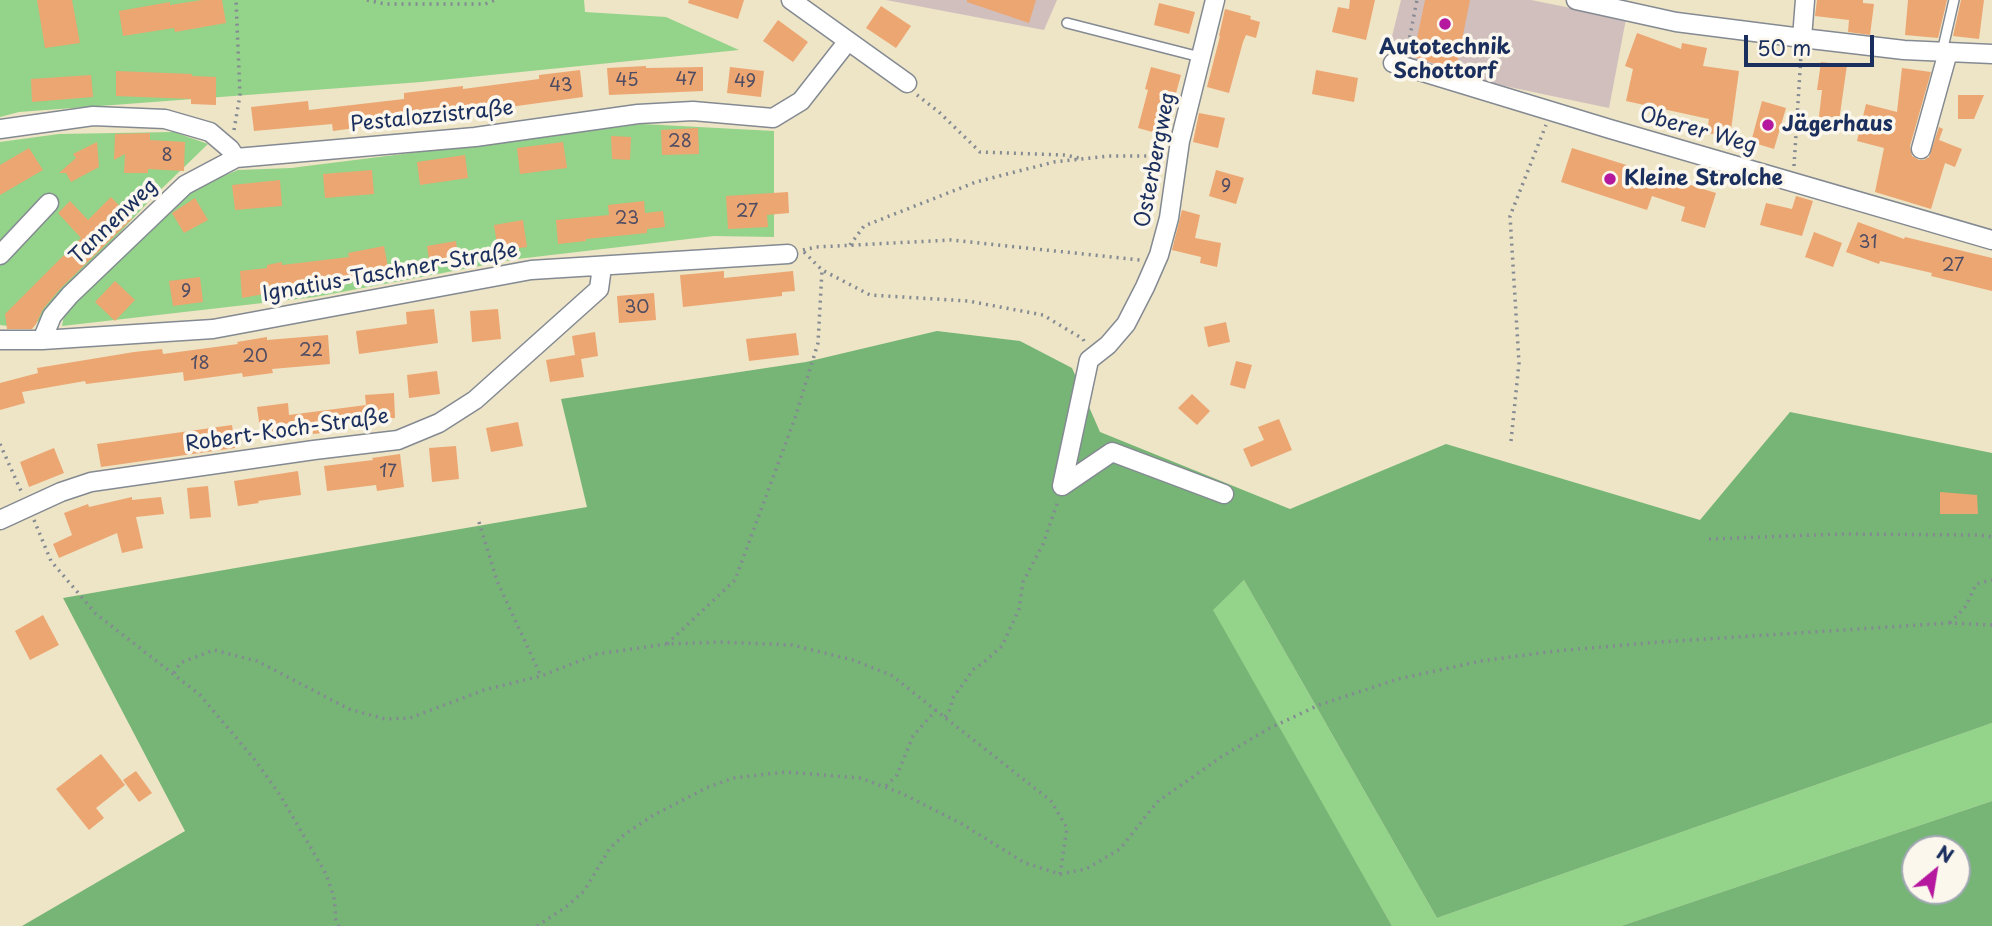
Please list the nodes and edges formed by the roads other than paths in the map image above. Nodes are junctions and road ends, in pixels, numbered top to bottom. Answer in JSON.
{"nodes":[{"id":1,"x":791,"y":0,"type":"edge"},
{"id":2,"x":1215,"y":0,"type":"edge"},
{"id":3,"x":1576,"y":0,"type":"edge"},
{"id":4,"x":1805,"y":0,"type":"edge"},
{"id":5,"x":1954,"y":0,"type":"edge"},
{"id":6,"x":1067,"y":23,"type":"dead end"},
{"id":7,"x":1802,"y":38,"type":"junction"},
{"id":8,"x":848,"y":41,"type":"junction"},
{"id":9,"x":1945,"y":52,"type":"junction"},
{"id":10,"x":1992,"y":54,"type":"edge"},
{"id":11,"x":1200,"y":57,"type":"junction"},
{"id":12,"x":1398,"y":65,"type":"road end"},
{"id":13,"x":910,"y":87,"type":"road end"},
{"id":14,"x":0,"y":129,"type":"edge"},
{"id":15,"x":1921,"y":149,"type":"dead end"},
{"id":16,"x":233,"y":153,"type":"junction"},
{"id":17,"x":49,"y":203,"type":"dead end"},
{"id":18,"x":1992,"y":240,"type":"edge"},
{"id":19,"x":796,"y":252,"type":"road end"},
{"id":20,"x":0,"y":255,"type":"edge"},
{"id":21,"x":602,"y":267,"type":"junction"},
{"id":22,"x":0,"y":340,"type":"edge"},
{"id":23,"x":42,"y":340,"type":"junction"},
{"id":24,"x":1224,"y":494,"type":"dead end"},
{"id":25,"x":0,"y":520,"type":"edge"}],
"edges":[{"from":1,"to":8,"type":"street"},
{"from":2,"to":11,"type":"street","name":"Osterbergweg"},
{"from":3,"to":7,"type":"street"},
{"from":4,"to":7,"type":"street"},
{"from":5,"to":9,"type":"lane"},
{"from":6,"to":11,"type":"lane"},
{"from":7,"to":9,"type":"street"},
{"from":8,"to":13,"type":"street"},
{"from":8,"to":16,"type":"street","name":"Pestalozzistraße"},
{"from":9,"to":10,"type":"street"},
{"from":9,"to":15,"type":"street"},
{"from":11,"to":24,"type":"street","name":"Osterbergweg"},
{"from":12,"to":18,"type":"street","name":"Oberer Weg"},
{"from":14,"to":16,"type":"street"},
{"from":16,"to":23,"type":"street","name":"Tannenweg"},
{"from":17,"to":20,"type":"street"},
{"from":19,"to":21,"type":"street","name":"Ignatius-Taschner-Straße"},
{"from":21,"to":23,"type":"street","name":"Ignatius-Taschner-Straße"},
{"from":21,"to":25,"type":"street","name":"Robert-Koch-Straße"},
{"from":22,"to":23,"type":"street","name":"Ignatius-Taschner-Straße"}]}
